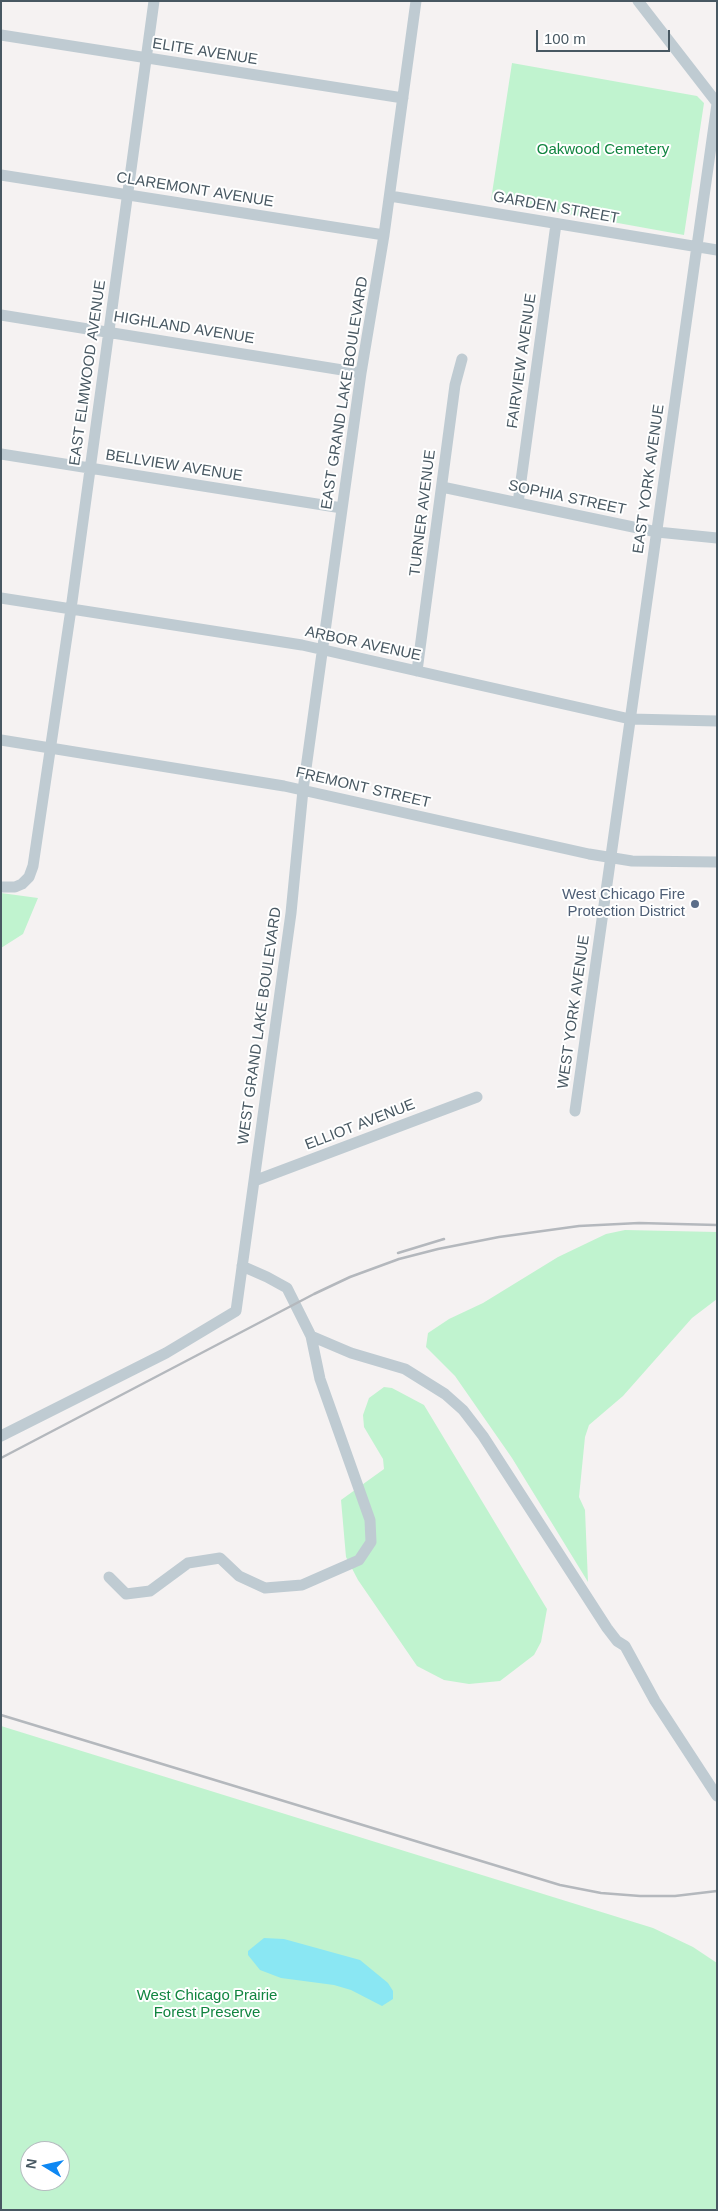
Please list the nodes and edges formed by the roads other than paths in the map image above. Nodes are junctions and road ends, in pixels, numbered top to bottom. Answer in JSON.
{"nodes":[{"id":1,"x":154,"y":1,"type":"edge"},
{"id":2,"x":416,"y":1,"type":"edge"},
{"id":3,"x":638,"y":1,"type":"edge"},
{"id":4,"x":1,"y":35,"type":"edge"},
{"id":5,"x":147,"y":58,"type":"junction"},
{"id":6,"x":403,"y":98,"type":"junction"},
{"id":7,"x":717,"y":103,"type":"edge"},
{"id":8,"x":1,"y":175,"type":"edge"},
{"id":9,"x":128,"y":194,"type":"junction"},
{"id":10,"x":390,"y":196,"type":"junction"},
{"id":11,"x":556,"y":224,"type":"junction"},
{"id":12,"x":384,"y":235,"type":"junction"},
{"id":13,"x":696,"y":246,"type":"junction"},
{"id":14,"x":717,"y":250,"type":"edge"},
{"id":15,"x":1,"y":314,"type":"edge"},
{"id":16,"x":109,"y":332,"type":"junction"},
{"id":17,"x":462,"y":359,"type":"dead end"},
{"id":18,"x":361,"y":373,"type":"junction"},
{"id":19,"x":1,"y":454,"type":"edge"},
{"id":20,"x":90,"y":468,"type":"junction"},
{"id":21,"x":442,"y":487,"type":"junction"},
{"id":22,"x":518,"y":503,"type":"junction"},
{"id":23,"x":342,"y":508,"type":"junction"},
{"id":24,"x":657,"y":532,"type":"junction"},
{"id":25,"x":717,"y":538,"type":"edge"},
{"id":26,"x":1,"y":598,"type":"edge"},
{"id":27,"x":71,"y":609,"type":"junction"},
{"id":28,"x":323,"y":650,"type":"junction"},
{"id":29,"x":418,"y":671,"type":"junction"},
{"id":30,"x":630,"y":719,"type":"junction"},
{"id":31,"x":717,"y":721,"type":"edge"},
{"id":32,"x":1,"y":740,"type":"edge"},
{"id":33,"x":50,"y":748,"type":"junction"},
{"id":34,"x":304,"y":790,"type":"junction"},
{"id":35,"x":611,"y":858,"type":"junction"},
{"id":36,"x":717,"y":862,"type":"edge"},
{"id":37,"x":1,"y":887,"type":"edge"},
{"id":38,"x":477,"y":1097,"type":"dead end"},
{"id":39,"x":575,"y":1111,"type":"dead end"},
{"id":40,"x":254,"y":1181,"type":"junction"},
{"id":41,"x":242,"y":1266,"type":"junction"},
{"id":42,"x":311,"y":1336,"type":"junction"},
{"id":43,"x":1,"y":1436,"type":"edge"},
{"id":44,"x":109,"y":1577,"type":"dead end"},
{"id":45,"x":717,"y":1796,"type":"edge"}],
"edges":[{"from":1,"to":5,"type":"street","name":"EAST ELMWOOD AVENUE"},
{"from":2,"to":6,"type":"street","name":"EAST GRAND LAKE BOULEVARD"},
{"from":3,"to":7,"type":"street"},
{"from":4,"to":5,"type":"street","name":"ELITE AVENUE"},
{"from":5,"to":6,"type":"street","name":"ELITE AVENUE"},
{"from":5,"to":9,"type":"street","name":"EAST ELMWOOD AVENUE"},
{"from":6,"to":10,"type":"street","name":"EAST GRAND LAKE BOULEVARD"},
{"from":7,"to":13,"type":"street","name":"EAST YORK AVENUE"},
{"from":8,"to":9,"type":"street","name":"CLAREMONT AVENUE"},
{"from":9,"to":12,"type":"street","name":"CLAREMONT AVENUE"},
{"from":9,"to":16,"type":"street","name":"EAST ELMWOOD AVENUE"},
{"from":10,"to":11,"type":"street","name":"GARDEN STREET"},
{"from":10,"to":12,"type":"street","name":"EAST GRAND LAKE BOULEVARD"},
{"from":11,"to":13,"type":"street","name":"GARDEN STREET"},
{"from":11,"to":22,"type":"street","name":"FAIRVIEW AVENUE"},
{"from":12,"to":18,"type":"street","name":"EAST GRAND LAKE BOULEVARD"},
{"from":13,"to":14,"type":"street","name":"GARDEN STREET"},
{"from":13,"to":24,"type":"street","name":"EAST YORK AVENUE"},
{"from":15,"to":16,"type":"street","name":"HIGHLAND AVENUE"},
{"from":16,"to":18,"type":"street","name":"HIGHLAND AVENUE"},
{"from":16,"to":20,"type":"street","name":"EAST ELMWOOD AVENUE"},
{"from":17,"to":21,"type":"street","name":"TURNER AVENUE"},
{"from":18,"to":23,"type":"street","name":"EAST GRAND LAKE BOULEVARD"},
{"from":19,"to":20,"type":"street","name":"BELLVIEW AVENUE"},
{"from":20,"to":23,"type":"street","name":"BELLVIEW AVENUE"},
{"from":20,"to":27,"type":"street","name":"EAST ELMWOOD AVENUE"},
{"from":21,"to":22,"type":"street","name":"SOPHIA STREET"},
{"from":21,"to":29,"type":"street","name":"TURNER AVENUE"},
{"from":22,"to":24,"type":"street","name":"SOPHIA STREET"},
{"from":23,"to":28,"type":"street","name":"EAST GRAND LAKE BOULEVARD"},
{"from":24,"to":25,"type":"street","name":"SOPHIA STREET"},
{"from":24,"to":30,"type":"street","name":"EAST YORK AVENUE"},
{"from":26,"to":27,"type":"street","name":"ARBOR AVENUE"},
{"from":27,"to":28,"type":"street","name":"ARBOR AVENUE"},
{"from":27,"to":33,"type":"street","name":"EAST ELMWOOD AVENUE"},
{"from":28,"to":29,"type":"street","name":"ARBOR AVENUE"},
{"from":28,"to":34,"type":"street","name":"EAST GRAND LAKE BOULEVARD"},
{"from":29,"to":30,"type":"street","name":"ARBOR AVENUE"},
{"from":30,"to":31,"type":"street","name":"ARBOR AVENUE"},
{"from":30,"to":35,"type":"street","name":"EAST YORK AVENUE"},
{"from":32,"to":33,"type":"street","name":"FREMONT STREET"},
{"from":33,"to":34,"type":"street","name":"FREMONT STREET"},
{"from":33,"to":37,"type":"street","name":"EAST ELMWOOD AVENUE"},
{"from":34,"to":35,"type":"street","name":"FREMONT STREET"},
{"from":34,"to":40,"type":"street","name":"WEST GRAND LAKE BOULEVARD"},
{"from":35,"to":36,"type":"street","name":"FREMONT STREET"},
{"from":35,"to":39,"type":"street","name":"WEST YORK AVENUE"},
{"from":38,"to":40,"type":"street","name":"ELLIOT AVENUE"},
{"from":40,"to":41,"type":"street","name":"WEST GRAND LAKE BOULEVARD"},
{"from":41,"to":42,"type":"street"},
{"from":41,"to":43,"type":"street","name":"WEST GRAND LAKE BOULEVARD"},
{"from":42,"to":44,"type":"street"},
{"from":42,"to":45,"type":"street"}]}
